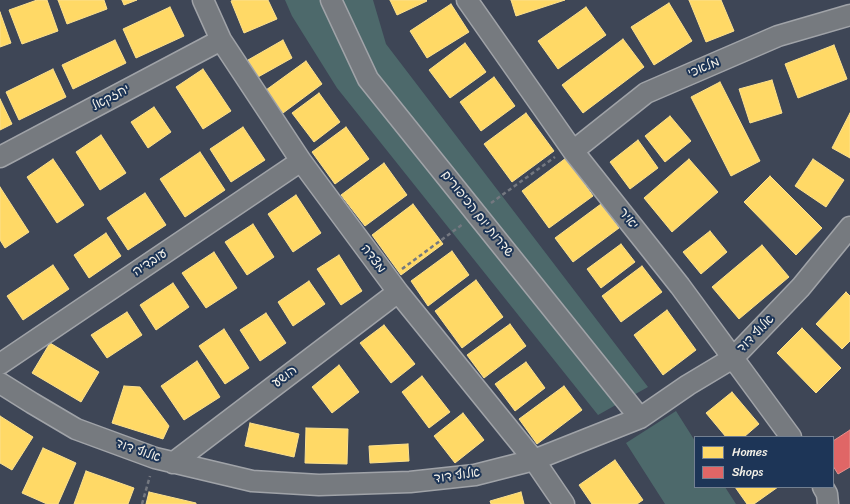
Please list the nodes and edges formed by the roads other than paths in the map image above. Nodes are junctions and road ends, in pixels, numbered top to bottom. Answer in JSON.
{"nodes":[{"id":1,"x":203,"y":0,"type":"edge"},
{"id":2,"x":331,"y":0,"type":"edge"},
{"id":3,"x":467,"y":0,"type":"edge"},
{"id":4,"x":850,"y":15,"type":"edge"},
{"id":5,"x":221,"y":40,"type":"junction"},
{"id":6,"x":573,"y":151,"type":"junction"},
{"id":7,"x":0,"y":156,"type":"edge"},
{"id":8,"x":300,"y":161,"type":"junction"},
{"id":9,"x":850,"y":227,"type":"edge"},
{"id":10,"x":398,"y":292,"type":"junction"},
{"id":11,"x":733,"y":358,"type":"junction"},
{"id":12,"x":0,"y":364,"type":"edge"},
{"id":13,"x":0,"y":383,"type":"edge"},
{"id":14,"x":640,"y":418,"type":"junction"},
{"id":15,"x":789,"y":436,"type":"edge"},
{"id":16,"x":164,"y":460,"type":"junction"},
{"id":17,"x":534,"y":460,"type":"junction"},
{"id":18,"x":824,"y":488,"type":"edge"},
{"id":19,"x":564,"y":504,"type":"edge"},
{"id":20,"x":828,"y":504,"type":"edge"}],
"edges":[{"from":1,"to":5,"type":"street","name":"מצדה"},
{"from":2,"to":14,"type":"street","name":"שדרות יום הכיפורים"},
{"from":3,"to":6,"type":"street","name":"יאיר"},
{"from":4,"to":6,"type":"street","name":"מלאכי"},
{"from":5,"to":7,"type":"street","name":"יחזקאל"},
{"from":5,"to":8,"type":"street","name":"מצדה"},
{"from":6,"to":11,"type":"street","name":"יאיר"},
{"from":8,"to":10,"type":"street","name":"מצדה"},
{"from":8,"to":12,"type":"street","name":"עובדיה"},
{"from":9,"to":11,"type":"street","name":"אלוף דוד"},
{"from":10,"to":16,"type":"street","name":"הושע"},
{"from":10,"to":17,"type":"street","name":"מצדה"},
{"from":11,"to":14,"type":"street","name":"אלוף דוד"},
{"from":11,"to":15,"type":"street","name":"יאיר"},
{"from":13,"to":16,"type":"street","name":"אלוף דוד"},
{"from":14,"to":17,"type":"street","name":"אלוף דוד"},
{"from":16,"to":17,"type":"street","name":"אלוף דוד"},
{"from":17,"to":19,"type":"street","name":"מצדה"},
{"from":18,"to":20,"type":"street"}]}
